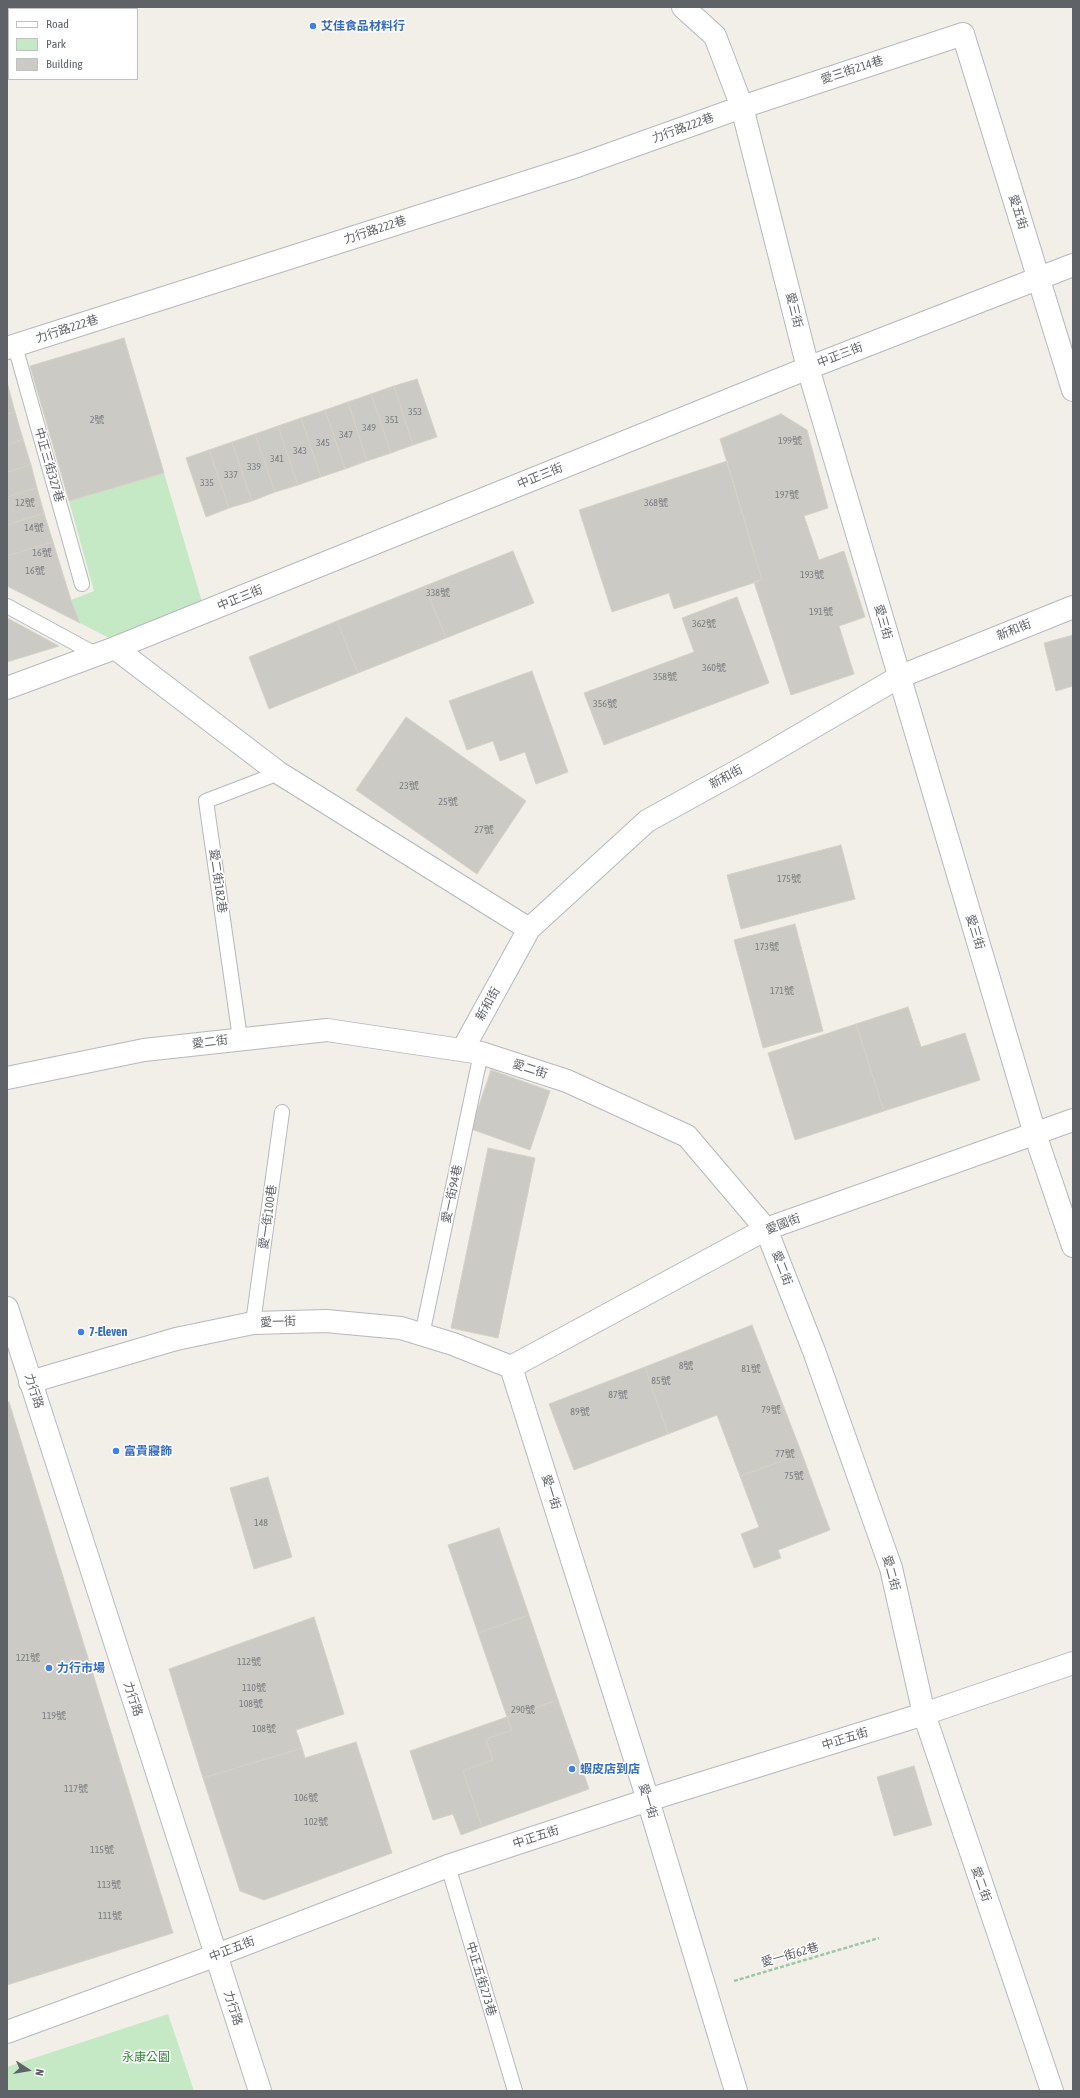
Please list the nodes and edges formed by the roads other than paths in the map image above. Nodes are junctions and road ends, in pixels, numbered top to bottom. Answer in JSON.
{"nodes":[{"id":1,"x":683,"y":7,"type":"edge"},
{"id":2,"x":963,"y":34,"type":"joint"},
{"id":3,"x":742,"y":106,"type":"junction"},
{"id":4,"x":1073,"y":265,"type":"edge"},
{"id":5,"x":1038,"y":278,"type":"junction"},
{"id":6,"x":11,"y":347,"type":"edge"},
{"id":7,"x":808,"y":368,"type":"junction"},
{"id":8,"x":1073,"y":390,"type":"edge"},
{"id":9,"x":82,"y":584,"type":"dead end"},
{"id":10,"x":7,"y":606,"type":"edge"},
{"id":11,"x":1073,"y":606,"type":"edge"},
{"id":12,"x":106,"y":652,"type":"junction"},
{"id":13,"x":899,"y":677,"type":"junction"},
{"id":14,"x":7,"y":688,"type":"edge"},
{"id":15,"x":279,"y":773,"type":"junction"},
{"id":16,"x":529,"y":929,"type":"junction"},
{"id":17,"x":240,"y":1038,"type":"junction"},
{"id":18,"x":472,"y":1051,"type":"junction"},
{"id":19,"x":7,"y":1078,"type":"edge"},
{"id":20,"x":282,"y":1112,"type":"dead end"},
{"id":21,"x":1073,"y":1120,"type":"edge"},
{"id":22,"x":1035,"y":1134,"type":"junction"},
{"id":23,"x":766,"y":1229,"type":"junction"},
{"id":24,"x":1073,"y":1246,"type":"edge"},
{"id":25,"x":7,"y":1308,"type":"edge"},
{"id":26,"x":253,"y":1323,"type":"junction"},
{"id":27,"x":422,"y":1334,"type":"junction"},
{"id":28,"x":511,"y":1367,"type":"junction"},
{"id":29,"x":30,"y":1382,"type":"junction"},
{"id":30,"x":1073,"y":1663,"type":"edge"},
{"id":31,"x":924,"y":1714,"type":"junction"},
{"id":32,"x":648,"y":1800,"type":"junction"},
{"id":33,"x":448,"y":1866,"type":"junction"},
{"id":34,"x":217,"y":1955,"type":"junction"},
{"id":35,"x":7,"y":2032,"type":"edge"},
{"id":36,"x":260,"y":2091,"type":"edge"},
{"id":37,"x":515,"y":2091,"type":"edge"},
{"id":38,"x":736,"y":2091,"type":"edge"},
{"id":39,"x":1052,"y":2091,"type":"edge"}],
"edges":[{"from":1,"to":3,"type":"street","name":"愛三街"},
{"from":2,"to":3,"type":"street","name":"愛三街214巷"},
{"from":2,"to":5,"type":"street","name":"愛五街"},
{"from":3,"to":6,"type":"street","name":"力行路222巷"},
{"from":3,"to":7,"type":"street","name":"愛三街"},
{"from":4,"to":5,"type":"street","name":"中正三街"},
{"from":5,"to":7,"type":"street","name":"中正三街"},
{"from":5,"to":8,"type":"street","name":"愛五街"},
{"from":6,"to":9,"type":"lane","name":"中正三街327巷"},
{"from":7,"to":12,"type":"street","name":"中正三街"},
{"from":7,"to":13,"type":"street","name":"愛三街"},
{"from":10,"to":12,"type":"lane"},
{"from":11,"to":13,"type":"street","name":"新和街"},
{"from":12,"to":14,"type":"street","name":"中正三街"},
{"from":12,"to":15,"type":"street"},
{"from":13,"to":16,"type":"street","name":"新和街"},
{"from":13,"to":22,"type":"street","name":"愛三街"},
{"from":15,"to":16,"type":"street"},
{"from":15,"to":17,"type":"lane","name":"愛二街182巷"},
{"from":16,"to":18,"type":"street","name":"新和街"},
{"from":17,"to":18,"type":"street","name":"愛二街"},
{"from":17,"to":19,"type":"street","name":"愛二街"},
{"from":18,"to":23,"type":"street","name":"愛二街"},
{"from":18,"to":27,"type":"lane","name":"愛一街94巷"},
{"from":20,"to":26,"type":"lane","name":"愛一街100巷"},
{"from":21,"to":22,"type":"street","name":"愛國街"},
{"from":22,"to":23,"type":"street","name":"愛國街"},
{"from":22,"to":24,"type":"street","name":"愛三街"},
{"from":23,"to":28,"type":"street","name":"愛國街"},
{"from":23,"to":31,"type":"street","name":"愛二街"},
{"from":25,"to":29,"type":"street","name":"力行路"},
{"from":26,"to":27,"type":"street","name":"愛一街"},
{"from":26,"to":29,"type":"street","name":"愛一街"},
{"from":27,"to":28,"type":"street","name":"愛一街"},
{"from":28,"to":32,"type":"street","name":"愛一街"},
{"from":29,"to":34,"type":"street","name":"力行路"},
{"from":30,"to":31,"type":"street","name":"中正五街"},
{"from":31,"to":32,"type":"street","name":"中正五街"},
{"from":31,"to":39,"type":"street","name":"愛二街"},
{"from":32,"to":33,"type":"street","name":"中正五街"},
{"from":32,"to":38,"type":"street","name":"愛一街"},
{"from":33,"to":34,"type":"street","name":"中正五街"},
{"from":33,"to":37,"type":"lane","name":"中正五街273巷"},
{"from":34,"to":35,"type":"street","name":"中正五街"},
{"from":34,"to":36,"type":"street","name":"力行路"}]}
